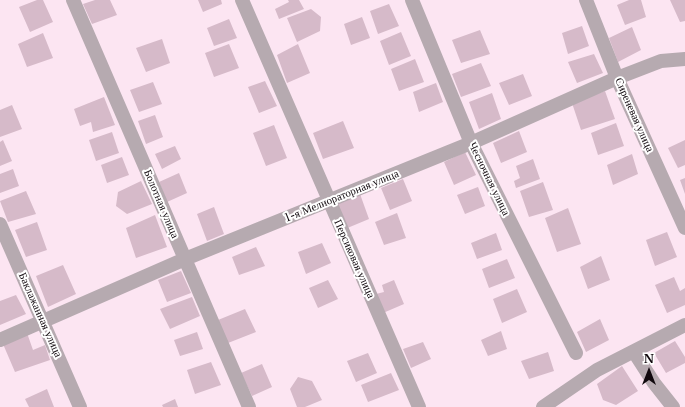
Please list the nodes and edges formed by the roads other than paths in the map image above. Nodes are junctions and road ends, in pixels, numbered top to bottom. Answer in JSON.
{"nodes":[{"id":1,"x":73,"y":0,"type":"edge"},
{"id":2,"x":242,"y":0,"type":"edge"},
{"id":3,"x":412,"y":0,"type":"edge"},
{"id":4,"x":586,"y":0,"type":"edge"},
{"id":5,"x":685,"y":59,"type":"edge"},
{"id":6,"x":617,"y":78,"type":"junction"},
{"id":7,"x":471,"y":143,"type":"junction"},
{"id":8,"x":329,"y":202,"type":"junction"},
{"id":9,"x":0,"y":224,"type":"edge"},
{"id":10,"x":685,"y":228,"type":"edge"},
{"id":11,"x":185,"y":259,"type":"junction"},
{"id":12,"x":42,"y":321,"type":"junction"},
{"id":13,"x":685,"y":325,"type":"edge"},
{"id":14,"x":0,"y":340,"type":"edge"},
{"id":15,"x":634,"y":352,"type":"junction"},
{"id":16,"x":576,"y":353,"type":"dead end"},
{"id":17,"x":80,"y":407,"type":"edge"},
{"id":18,"x":249,"y":407,"type":"edge"},
{"id":19,"x":419,"y":407,"type":"edge"},
{"id":20,"x":543,"y":407,"type":"edge"},
{"id":21,"x":673,"y":407,"type":"edge"}],
"edges":[{"from":1,"to":11,"type":"street","name":"Болотная улица"},
{"from":2,"to":8,"type":"street","name":"Персиковая улица"},
{"from":3,"to":7,"type":"street","name":"Чесночная улица"},
{"from":4,"to":6,"type":"street","name":"Сиреневая улица"},
{"from":5,"to":6,"type":"street","name":"1-я Мелиораторная улица"},
{"from":6,"to":7,"type":"street","name":"1-я Мелиораторная улица"},
{"from":6,"to":10,"type":"street","name":"Сиреневая улица"},
{"from":7,"to":8,"type":"street","name":"1-я Мелиораторная улица"},
{"from":7,"to":16,"type":"street","name":"Чесночная улица"},
{"from":8,"to":11,"type":"street","name":"1-я Мелиораторная улица"},
{"from":8,"to":19,"type":"street","name":"Персиковая улица"},
{"from":9,"to":12,"type":"street","name":"Баклажанная улица"},
{"from":11,"to":12,"type":"street","name":"1-я Мелиораторная улица"},
{"from":11,"to":18,"type":"street","name":"Болотная улица"},
{"from":12,"to":14,"type":"street","name":"1-я Мелиораторная улица"},
{"from":12,"to":17,"type":"street","name":"Баклажанная улица"},
{"from":13,"to":15,"type":"street"},
{"from":15,"to":20,"type":"street"},
{"from":15,"to":21,"type":"street"}]}
